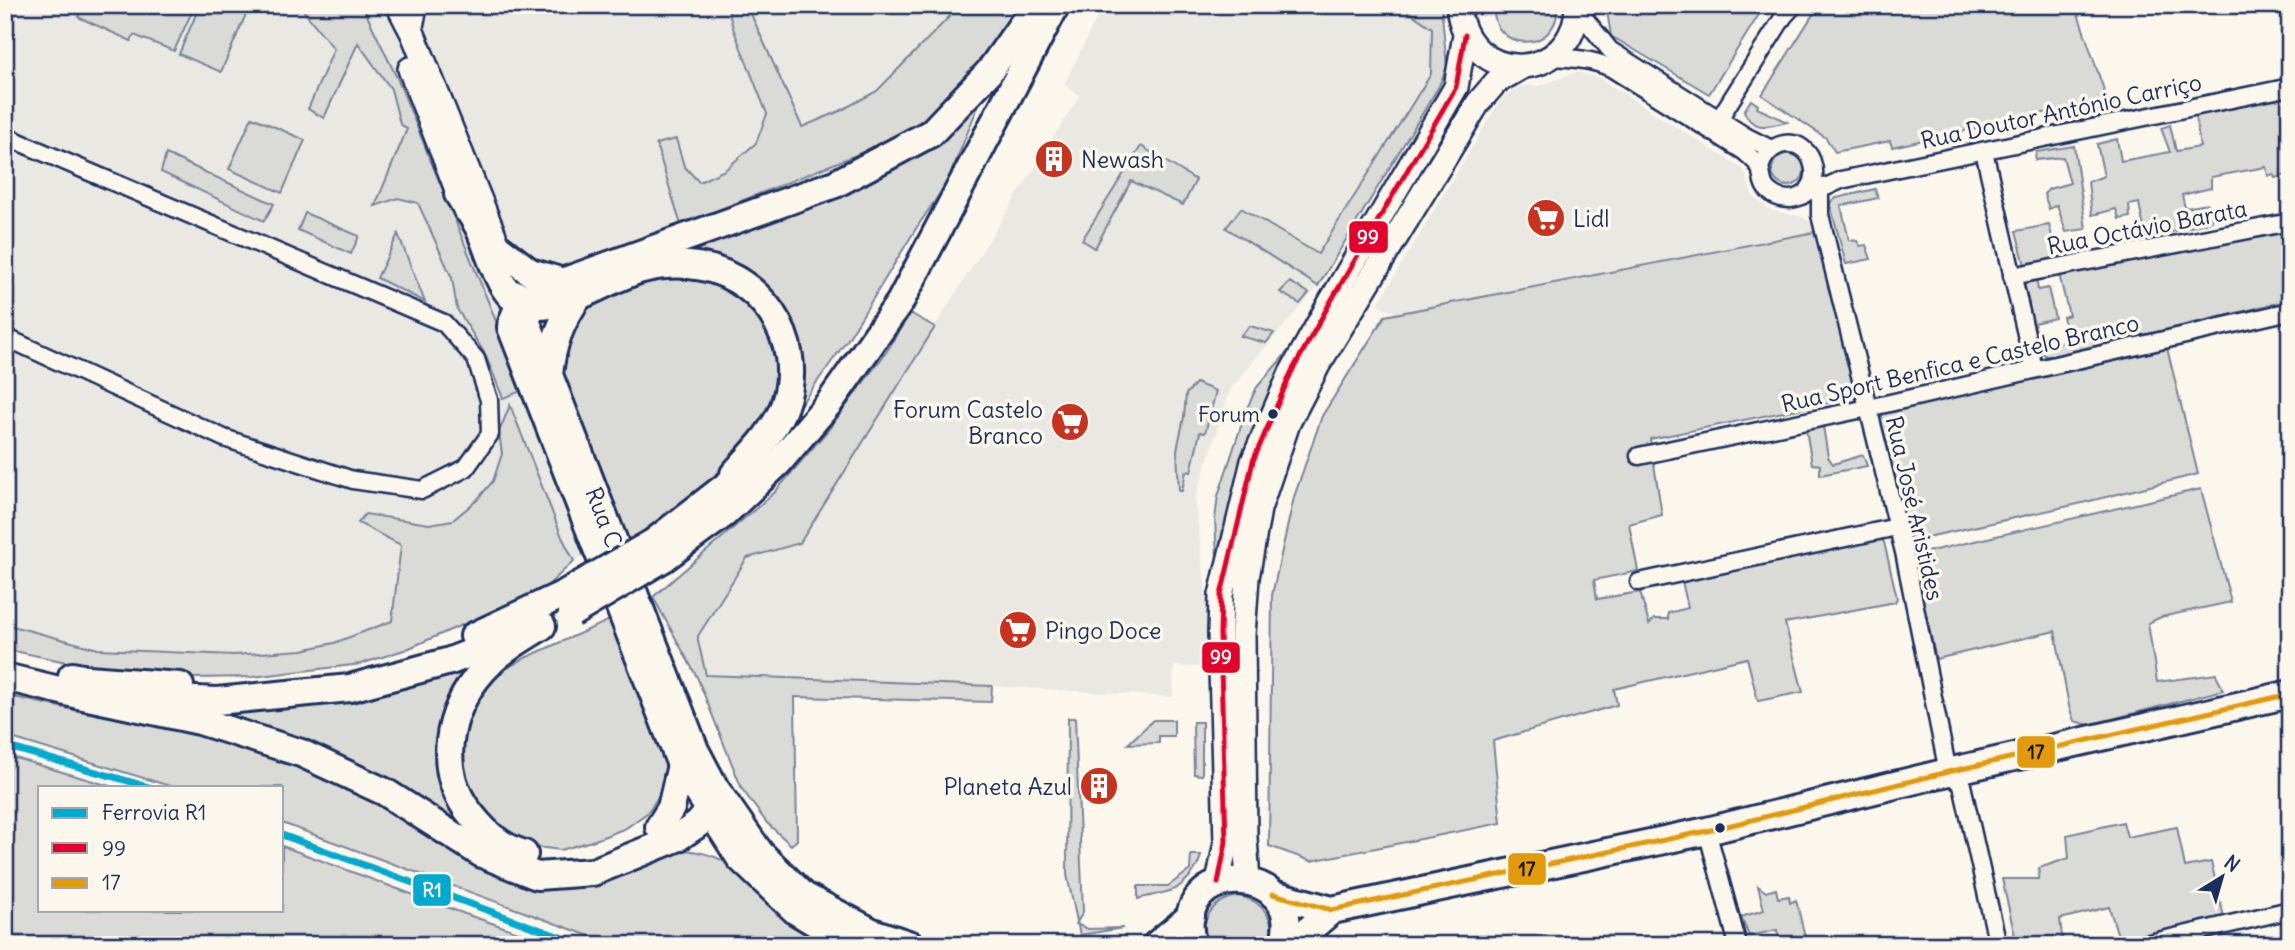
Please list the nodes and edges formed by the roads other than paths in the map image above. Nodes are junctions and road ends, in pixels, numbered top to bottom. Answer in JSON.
{"nodes":[{"id":1,"x":383,"y":5,"type":"edge"},
{"id":2,"x":398,"y":5,"type":"edge"},
{"id":3,"x":419,"y":5,"type":"edge"},
{"id":4,"x":1037,"y":5,"type":"edge"},
{"id":5,"x":1056,"y":5,"type":"edge"},
{"id":6,"x":1458,"y":5,"type":"edge"},
{"id":7,"x":1794,"y":5,"type":"edge"},
{"id":8,"x":1577,"y":7,"type":"edge"},
{"id":9,"x":413,"y":34,"type":"junction"},
{"id":10,"x":1465,"y":34,"type":"junction"},
{"id":11,"x":1550,"y":57,"type":"junction"},
{"id":12,"x":1522,"y":66,"type":"junction"},
{"id":13,"x":2290,"y":87,"type":"edge"},
{"id":14,"x":1719,"y":119,"type":"junction"},
{"id":15,"x":5,"y":136,"type":"edge"},
{"id":16,"x":1771,"y":149,"type":"junction"},
{"id":17,"x":1984,"y":151,"type":"junction"},
{"id":18,"x":1815,"y":167,"type":"junction"},
{"id":19,"x":1760,"y":169,"type":"junction"},
{"id":20,"x":1841,"y":180,"type":"junction"},
{"id":21,"x":1807,"y":190,"type":"junction"},
{"id":22,"x":458,"y":194,"type":"joint"},
{"id":23,"x":2290,"y":222,"type":"edge"},
{"id":24,"x":499,"y":248,"type":"junction"},
{"id":25,"x":2012,"y":276,"type":"junction"},
{"id":26,"x":570,"y":288,"type":"junction"},
{"id":27,"x":2290,"y":311,"type":"edge"},
{"id":28,"x":516,"y":315,"type":"junction"},
{"id":29,"x":5,"y":337,"type":"edge"},
{"id":30,"x":2034,"y":369,"type":"junction"},
{"id":31,"x":549,"y":375,"type":"junction"},
{"id":32,"x":1868,"y":408,"type":"junction"},
{"id":33,"x":1639,"y":456,"type":"dead end"},
{"id":34,"x":709,"y":501,"type":"junction"},
{"id":35,"x":1897,"y":527,"type":"junction"},
{"id":36,"x":659,"y":550,"type":"junction"},
{"id":37,"x":1639,"y":582,"type":"dead end"},
{"id":38,"x":568,"y":604,"type":"junction"},
{"id":39,"x":542,"y":626,"type":"junction"},
{"id":40,"x":5,"y":660,"type":"edge"},
{"id":41,"x":5,"y":677,"type":"edge"},
{"id":42,"x":2290,"y":694,"type":"edge"},
{"id":43,"x":79,"y":695,"type":"junction"},
{"id":44,"x":681,"y":765,"type":"junction"},
{"id":45,"x":1948,"y":772,"type":"junction"},
{"id":46,"x":712,"y":800,"type":"junction"},
{"id":47,"x":1707,"y":831,"type":"junction"},
{"id":48,"x":668,"y":832,"type":"junction"},
{"id":49,"x":740,"y":858,"type":"junction"},
{"id":50,"x":1248,"y":881,"type":"junction"},
{"id":51,"x":1218,"y":883,"type":"junction"},
{"id":52,"x":1273,"y":894,"type":"junction"},
{"id":53,"x":1332,"y":910,"type":"junction"},
{"id":54,"x":2290,"y":910,"type":"edge"},
{"id":55,"x":1191,"y":916,"type":"junction"},
{"id":56,"x":852,"y":945,"type":"edge"},
{"id":57,"x":911,"y":945,"type":"edge"},
{"id":58,"x":1156,"y":945,"type":"edge"},
{"id":59,"x":1192,"y":945,"type":"edge"},
{"id":60,"x":1283,"y":945,"type":"edge"},
{"id":61,"x":1291,"y":945,"type":"edge"},
{"id":62,"x":1738,"y":945,"type":"edge"},
{"id":63,"x":1998,"y":945,"type":"edge"},
{"id":64,"x":2141,"y":945,"type":"edge"}],
"edges":[{"from":1,"to":22,"type":"main road"},
{"from":2,"to":9,"type":"main road","name":"Rua C"},
{"from":3,"to":9,"type":"street"},
{"from":4,"to":26,"type":"main road"},
{"from":4,"to":34,"type":"main road"},
{"from":5,"to":36,"type":"main road"},
{"from":6,"to":10,"type":"main road"},
{"from":7,"to":14,"type":"street"},
{"from":8,"to":11,"type":"main road"},
{"from":8,"to":14,"type":"street"},
{"from":9,"to":24,"type":"main road","name":"Rua C"},
{"from":10,"to":12,"type":"main road"},
{"from":10,"to":51,"type":"main road"},
{"from":11,"to":12,"type":"main road"},
{"from":11,"to":19,"type":"street"},
{"from":12,"to":50,"type":"main road"},
{"from":13,"to":17,"type":"street","name":"Rua Doutor António Carriço"},
{"from":14,"to":16,"type":"street"},
{"from":15,"to":29,"type":"street"},
{"from":16,"to":18,"type":"street"},
{"from":16,"to":19,"type":"street"},
{"from":17,"to":20,"type":"street","name":"Rua Doutor António Carriço"},
{"from":17,"to":25,"type":"street"},
{"from":18,"to":20,"type":"street"},
{"from":18,"to":21,"type":"street"},
{"from":19,"to":21,"type":"street"},
{"from":20,"to":21,"type":"street","name":"Rua Doutor António Carriço"},
{"from":21,"to":32,"type":"street","name":"Rua José Aristides"},
{"from":22,"to":28,"type":"main road"},
{"from":23,"to":25,"type":"street","name":"Rua Octávio Barata"},
{"from":24,"to":26,"type":"main road"},
{"from":24,"to":28,"type":"main road","name":"Rua C"},
{"from":25,"to":30,"type":"street"},
{"from":26,"to":28,"type":"main road"},
{"from":26,"to":31,"type":"main road"},
{"from":26,"to":34,"type":"main road"},
{"from":27,"to":30,"type":"street","name":"Rua Sport Benfica e Castelo Branco"},
{"from":28,"to":31,"type":"main road","name":"Rua C"},
{"from":28,"to":44,"type":"main road","name":"Rua C"},
{"from":30,"to":32,"type":"street","name":"Rua Sport Benfica e Castelo Branco"},
{"from":31,"to":46,"type":"main road","name":"Rua C"},
{"from":32,"to":33,"type":"street","name":"Rua Sport Benfica e Castelo Branco"},
{"from":32,"to":35,"type":"street","name":"Rua José Aristides"},
{"from":34,"to":36,"type":"main road"},
{"from":35,"to":37,"type":"street"},
{"from":35,"to":45,"type":"street","name":"Rua José Aristides"},
{"from":36,"to":38,"type":"main road","bridge":true},
{"from":38,"to":39,"type":"main road"},
{"from":38,"to":40,"type":"main road"},
{"from":39,"to":43,"type":"main road"},
{"from":39,"to":48,"type":"main road"},
{"from":41,"to":43,"type":"main road"},
{"from":42,"to":45,"type":"main road"},
{"from":43,"to":48,"type":"main road"},
{"from":44,"to":46,"type":"main road","name":"Rua C"},
{"from":44,"to":48,"type":"main road"},
{"from":45,"to":47,"type":"main road"},
{"from":45,"to":63,"type":"street","name":"Rua José Aristides"},
{"from":46,"to":48,"type":"main road"},
{"from":46,"to":49,"type":"main road","name":"Rua C"},
{"from":46,"to":57,"type":"main road"},
{"from":47,"to":53,"type":"main road"},
{"from":47,"to":62,"type":"street"},
{"from":48,"to":49,"type":"main road"},
{"from":49,"to":56,"type":"main road","name":"Rua C"},
{"from":50,"to":51,"type":"main road"},
{"from":50,"to":52,"type":"main road"},
{"from":51,"to":55,"type":"main road"},
{"from":52,"to":53,"type":"main road"},
{"from":52,"to":60,"type":"main road"},
{"from":53,"to":61,"type":"main road"},
{"from":54,"to":64,"type":"street"},
{"from":55,"to":58,"type":"main road"},
{"from":55,"to":59,"type":"main road"}]}
